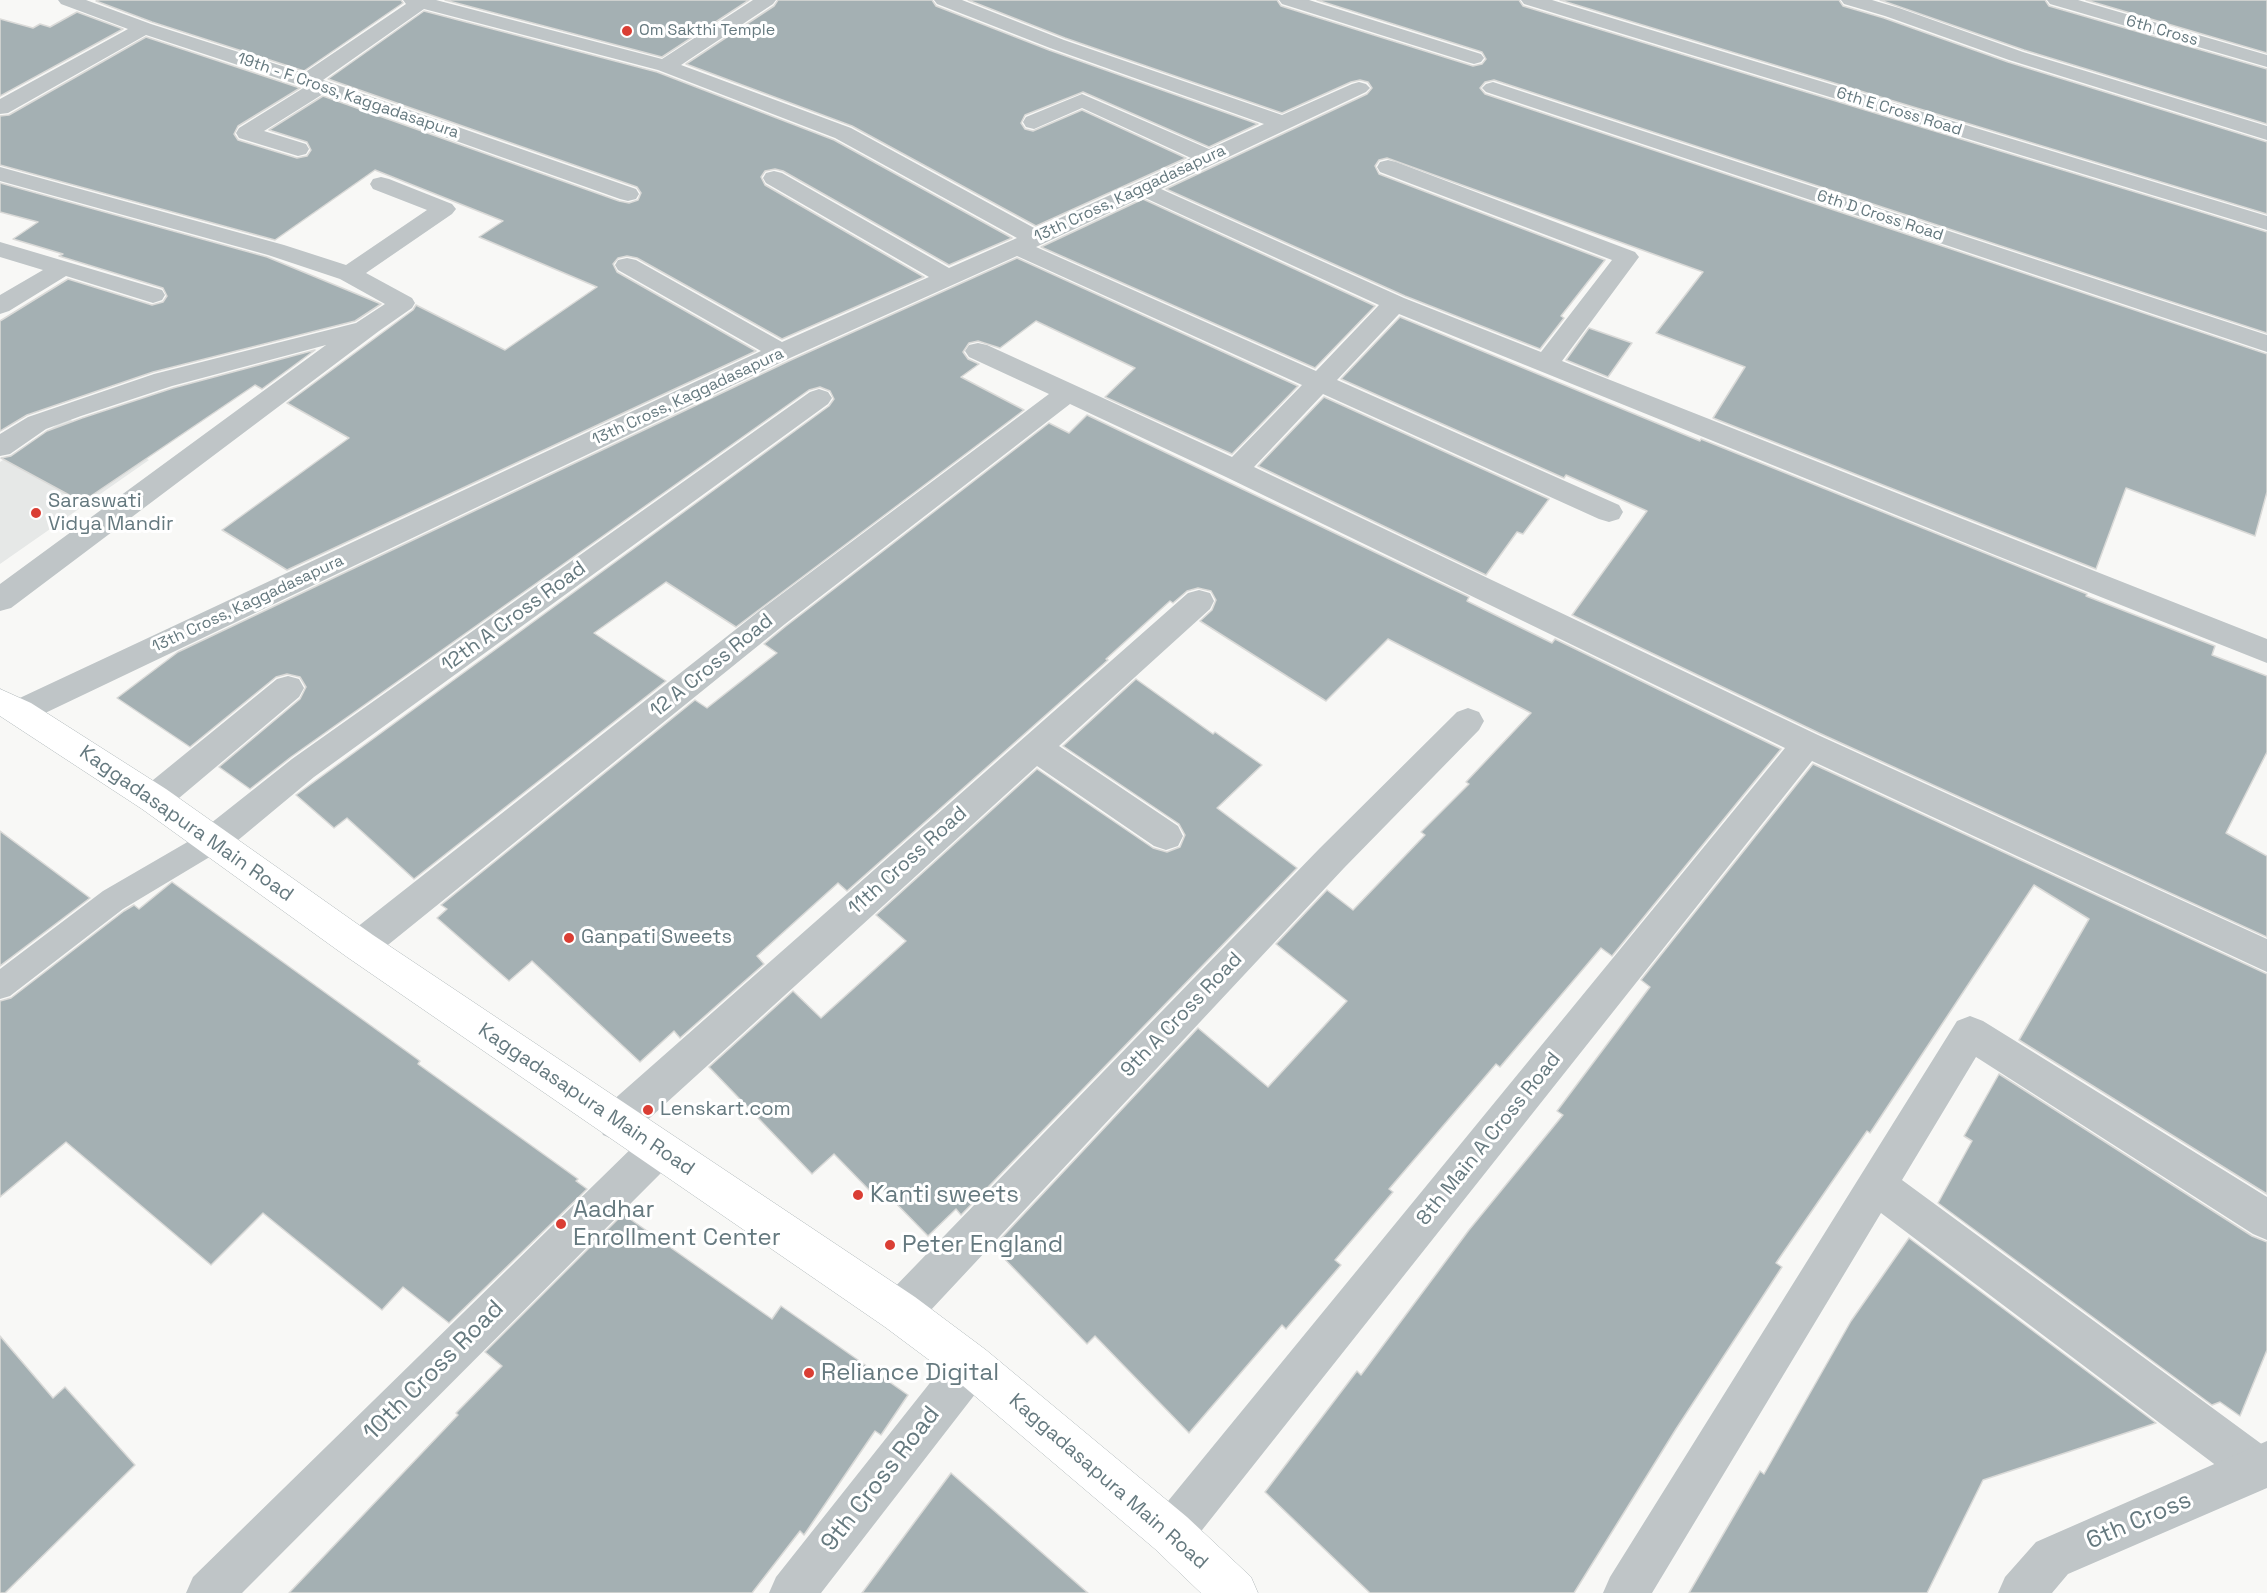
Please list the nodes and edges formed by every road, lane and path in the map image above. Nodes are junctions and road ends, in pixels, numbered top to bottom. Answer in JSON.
{"nodes":[{"id":1,"x":68,"y":0,"type":"edge"},
{"id":2,"x":766,"y":0,"type":"edge"},
{"id":3,"x":944,"y":0,"type":"edge"},
{"id":4,"x":1289,"y":0,"type":"edge"},
{"id":5,"x":1531,"y":0,"type":"edge"},
{"id":6,"x":1851,"y":0,"type":"edge"},
{"id":7,"x":2056,"y":0,"type":"edge"},
{"id":8,"x":419,"y":1,"type":"edge"},
{"id":9,"x":144,"y":28,"type":"junction"},
{"id":10,"x":1474,"y":58,"type":"dead end"},
{"id":11,"x":2267,"y":61,"type":"edge"},
{"id":12,"x":665,"y":66,"type":"junction"},
{"id":13,"x":314,"y":83,"type":"junction"},
{"id":14,"x":1359,"y":88,"type":"dead end"},
{"id":15,"x":1492,"y":88,"type":"dead end"},
{"id":16,"x":0,"y":108,"type":"edge"},
{"id":17,"x":1034,"y":122,"type":"dead end"},
{"id":18,"x":1283,"y":123,"type":"junction"},
{"id":19,"x":2267,"y":133,"type":"edge"},
{"id":20,"x":298,"y":149,"type":"dead end"},
{"id":21,"x":1207,"y":157,"type":"junction"},
{"id":22,"x":1388,"y":167,"type":"dead end"},
{"id":23,"x":0,"y":174,"type":"edge"},
{"id":24,"x":774,"y":178,"type":"dead end"},
{"id":25,"x":381,"y":184,"type":"dead end"},
{"id":26,"x":1141,"y":188,"type":"junction"},
{"id":27,"x":628,"y":194,"type":"dead end"},
{"id":28,"x":2267,"y":223,"type":"edge"},
{"id":29,"x":1026,"y":242,"type":"junction"},
{"id":30,"x":0,"y":249,"type":"edge"},
{"id":31,"x":627,"y":266,"type":"dead end"},
{"id":32,"x":64,"y":267,"type":"junction"},
{"id":33,"x":350,"y":274,"type":"junction"},
{"id":34,"x":948,"y":278,"type":"junction"},
{"id":35,"x":153,"y":295,"type":"dead end"},
{"id":36,"x":1395,"y":303,"type":"junction"},
{"id":37,"x":0,"y":306,"type":"edge"},
{"id":38,"x":369,"y":325,"type":"junction"},
{"id":39,"x":2267,"y":344,"type":"edge"},
{"id":40,"x":978,"y":351,"type":"dead end"},
{"id":41,"x":781,"y":352,"type":"junction"},
{"id":42,"x":1546,"y":364,"type":"junction"},
{"id":43,"x":1318,"y":381,"type":"junction"},
{"id":44,"x":1069,"y":393,"type":"junction"},
{"id":45,"x":819,"y":398,"type":"dead end"},
{"id":46,"x":0,"y":447,"type":"edge"},
{"id":47,"x":1236,"y":470,"type":"junction"},
{"id":48,"x":1610,"y":512,"type":"dead end"},
{"id":49,"x":0,"y":600,"type":"edge"},
{"id":50,"x":1199,"y":601,"type":"dead end"},
{"id":51,"x":2267,"y":651,"type":"edge"},
{"id":52,"x":288,"y":688,"type":"dead end"},
{"id":53,"x":10,"y":707,"type":"edge"},
{"id":54,"x":1468,"y":721,"type":"dead end"},
{"id":55,"x":1807,"y":744,"type":"junction"},
{"id":56,"x":1035,"y":747,"type":"junction"},
{"id":57,"x":154,"y":799,"type":"junction"},
{"id":58,"x":1167,"y":836,"type":"dead end"},
{"id":59,"x":213,"y":841,"type":"junction"},
{"id":60,"x":360,"y":946,"type":"junction"},
{"id":61,"x":2267,"y":956,"type":"edge"},
{"id":62,"x":0,"y":986,"type":"edge"},
{"id":63,"x":617,"y":1122,"type":"junction"},
{"id":64,"x":658,"y":1149,"type":"junction"},
{"id":65,"x":1876,"y":1185,"type":"junction"},
{"id":66,"x":2267,"y":1220,"type":"edge"},
{"id":67,"x":900,"y":1312,"type":"junction"},
{"id":68,"x":971,"y":1365,"type":"junction"},
{"id":69,"x":2263,"y":1466,"type":"edge"},
{"id":70,"x":1171,"y":1533,"type":"junction"},
{"id":71,"x":209,"y":1593,"type":"edge"},
{"id":72,"x":792,"y":1593,"type":"edge"},
{"id":73,"x":1235,"y":1593,"type":"edge"},
{"id":74,"x":1626,"y":1593,"type":"edge"},
{"id":75,"x":2021,"y":1593,"type":"edge"}],
"edges":[{"from":1,"to":9,"type":"street","name":"19th - F Cross, Kaggadasapura"},
{"from":2,"to":12,"type":"street"},
{"from":3,"to":18,"type":"street"},
{"from":4,"to":10,"type":"street"},
{"from":5,"to":28,"type":"street","name":"6th E Cross Road"},
{"from":6,"to":19,"type":"street"},
{"from":7,"to":11,"type":"street","name":"6th Cross"},
{"from":8,"to":12,"type":"street"},
{"from":8,"to":13,"type":"street"},
{"from":9,"to":13,"type":"street","name":"19th - F Cross, Kaggadasapura"},
{"from":9,"to":16,"type":"street"},
{"from":12,"to":29,"type":"street"},
{"from":13,"to":20,"type":"street"},
{"from":13,"to":27,"type":"street","name":"19th - F Cross, Kaggadasapura"},
{"from":14,"to":18,"type":"street","name":"13th Cross, Kaggadasapura"},
{"from":15,"to":39,"type":"street","name":"6th D Cross Road"},
{"from":17,"to":21,"type":"street"},
{"from":18,"to":21,"type":"street","name":"13th Cross, Kaggadasapura"},
{"from":21,"to":26,"type":"street","name":"13th Cross, Kaggadasapura"},
{"from":22,"to":42,"type":"street"},
{"from":23,"to":33,"type":"street"},
{"from":24,"to":34,"type":"street"},
{"from":25,"to":33,"type":"street"},
{"from":26,"to":29,"type":"street","name":"13th Cross, Kaggadasapura"},
{"from":26,"to":36,"type":"street"},
{"from":29,"to":34,"type":"street","name":"13th Cross, Kaggadasapura"},
{"from":29,"to":43,"type":"street"},
{"from":30,"to":32,"type":"street"},
{"from":31,"to":41,"type":"street"},
{"from":32,"to":35,"type":"street"},
{"from":32,"to":37,"type":"street"},
{"from":33,"to":38,"type":"street"},
{"from":34,"to":41,"type":"street","name":"13th Cross, Kaggadasapura"},
{"from":36,"to":42,"type":"street"},
{"from":36,"to":43,"type":"street"},
{"from":38,"to":46,"type":"street"},
{"from":38,"to":49,"type":"street"},
{"from":40,"to":44,"type":"street"},
{"from":41,"to":53,"type":"street","name":"13th Cross, Kaggadasapura"},
{"from":42,"to":51,"type":"street"},
{"from":43,"to":47,"type":"street"},
{"from":43,"to":48,"type":"street"},
{"from":44,"to":47,"type":"street"},
{"from":44,"to":60,"type":"street","name":"12 A Cross Road"},
{"from":45,"to":59,"type":"street","name":"12th A Cross Road"},
{"from":47,"to":55,"type":"street"},
{"from":50,"to":56,"type":"street","name":"11th Cross Road"},
{"from":52,"to":57,"type":"street"},
{"from":53,"to":57,"type":"main road","name":"Kaggadasapura Main Road"},
{"from":54,"to":67,"type":"street","name":"9th A Cross Road"},
{"from":55,"to":61,"type":"street"},
{"from":55,"to":70,"type":"street","name":"8th Main A Cross Road"},
{"from":56,"to":58,"type":"street"},
{"from":56,"to":63,"type":"street","name":"11th Cross Road"},
{"from":57,"to":59,"type":"main road","name":"Kaggadasapura Main Road"},
{"from":59,"to":60,"type":"main road","name":"Kaggadasapura Main Road"},
{"from":59,"to":62,"type":"lane"},
{"from":60,"to":63,"type":"main road","name":"Kaggadasapura Main Road"},
{"from":63,"to":64,"type":"main road","name":"Kaggadasapura Main Road"},
{"from":64,"to":67,"type":"main road","name":"Kaggadasapura Main Road"},
{"from":64,"to":71,"type":"street","name":"10th Cross Road"},
{"from":65,"to":66,"type":"street"},
{"from":65,"to":69,"type":"street"},
{"from":65,"to":74,"type":"street"},
{"from":67,"to":68,"type":"main road","name":"Kaggadasapura Main Road"},
{"from":68,"to":70,"type":"main road","name":"Kaggadasapura Main Road"},
{"from":68,"to":72,"type":"street","name":"9th Cross Road"},
{"from":69,"to":75,"type":"street","name":"6th Cross"},
{"from":70,"to":73,"type":"main road","name":"Kaggadasapura Main Road"}]}
